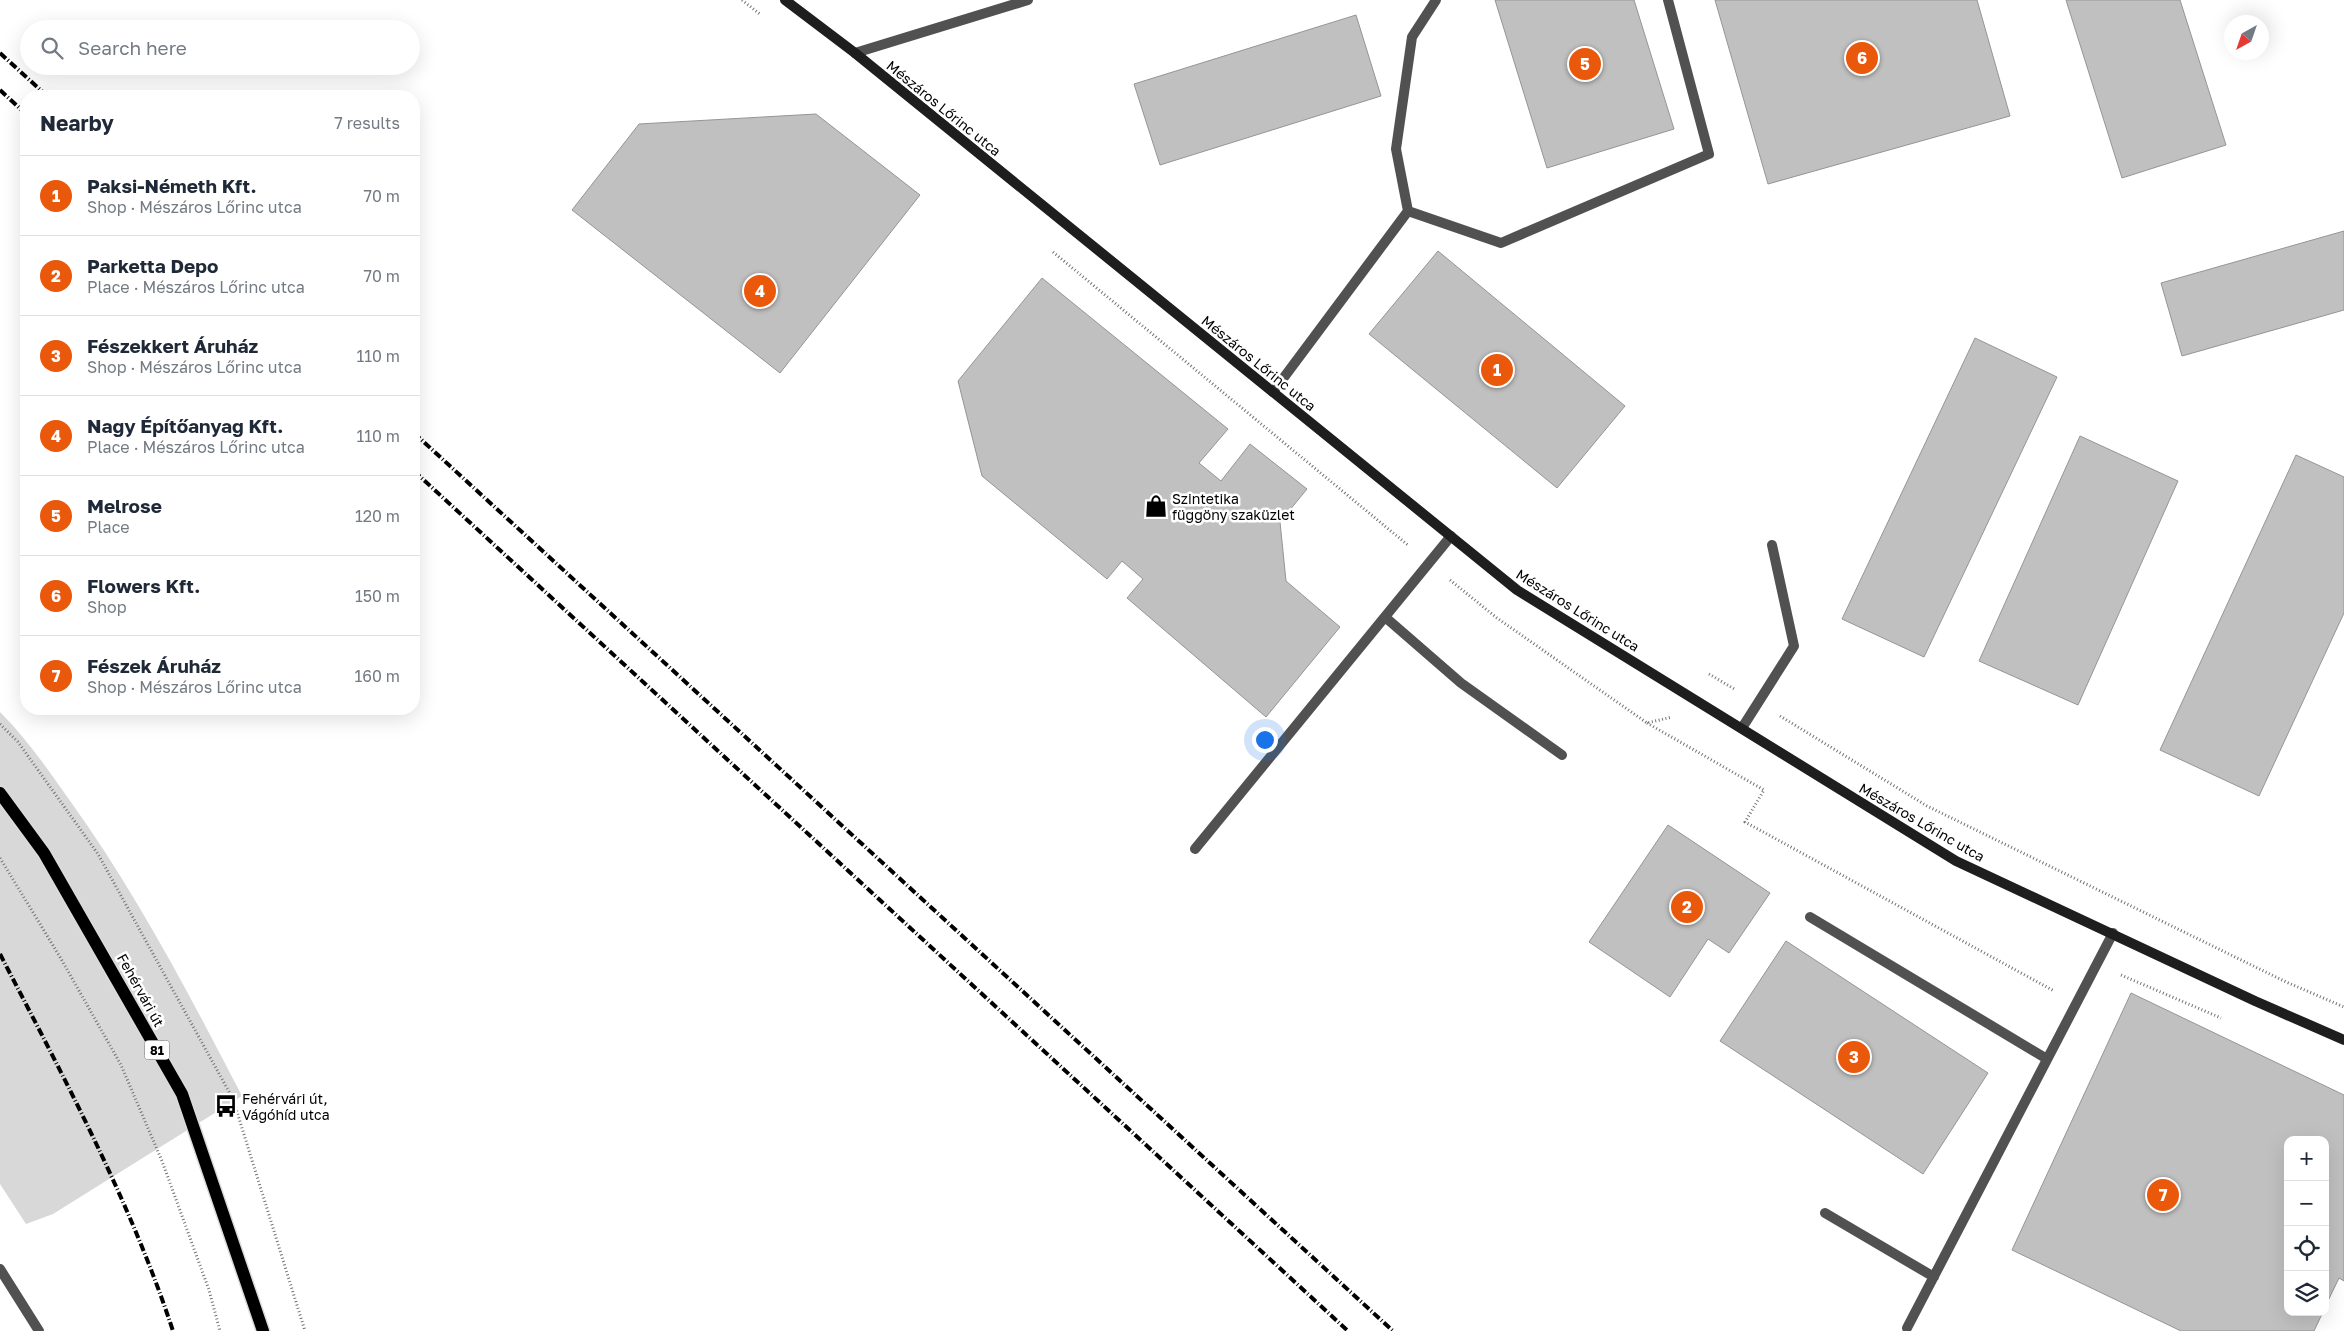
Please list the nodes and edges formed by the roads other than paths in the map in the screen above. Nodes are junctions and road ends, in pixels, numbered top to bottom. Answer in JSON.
{"nodes":[{"id":1,"x":785,"y":0,"type":"edge"},
{"id":2,"x":1028,"y":0,"type":"edge"},
{"id":3,"x":1436,"y":0,"type":"edge"},
{"id":4,"x":1668,"y":0,"type":"edge"},
{"id":5,"x":855,"y":53,"type":"junction"},
{"id":6,"x":1408,"y":211,"type":"junction"},
{"id":7,"x":1273,"y":392,"type":"junction"},
{"id":8,"x":1451,"y":536,"type":"junction"},
{"id":9,"x":1772,"y":545,"type":"dead end"},
{"id":10,"x":1385,"y":617,"type":"junction"},
{"id":11,"x":1742,"y":728,"type":"junction"},
{"id":12,"x":1562,"y":755,"type":"dead end"},
{"id":13,"x":0,"y":793,"type":"edge"},
{"id":14,"x":1195,"y":849,"type":"dead end"},
{"id":15,"x":1810,"y":917,"type":"dead end"},
{"id":16,"x":2112,"y":933,"type":"junction"},
{"id":17,"x":2343,"y":1037,"type":"edge"},
{"id":18,"x":2047,"y":1059,"type":"junction"},
{"id":19,"x":1824,"y":1213,"type":"dead end"},
{"id":20,"x":0,"y":1269,"type":"edge"},
{"id":21,"x":1934,"y":1277,"type":"junction"},
{"id":22,"x":1907,"y":1328,"type":"dead end"},
{"id":23,"x":39,"y":1331,"type":"edge"},
{"id":24,"x":263,"y":1331,"type":"edge"}],
"edges":[{"from":1,"to":5,"type":"street","name":"Mészáros Lőrinc utca"},
{"from":2,"to":5,"type":"street"},
{"from":3,"to":6,"type":"street"},
{"from":4,"to":6,"type":"street"},
{"from":5,"to":7,"type":"street","name":"Mészáros Lőrinc utca"},
{"from":6,"to":7,"type":"street"},
{"from":7,"to":8,"type":"street","name":"Mészáros Lőrinc utca"},
{"from":8,"to":10,"type":"street"},
{"from":8,"to":11,"type":"street","name":"Mészáros Lőrinc utca"},
{"from":9,"to":11,"type":"street"},
{"from":10,"to":12,"type":"street"},
{"from":10,"to":14,"type":"street"},
{"from":11,"to":16,"type":"street","name":"Mészáros Lőrinc utca"},
{"from":13,"to":24,"type":"main road","name":"Fehérvári út","number":"81"},
{"from":15,"to":18,"type":"street"},
{"from":16,"to":17,"type":"street","name":"Mészáros Lőrinc utca"},
{"from":16,"to":18,"type":"street"},
{"from":18,"to":21,"type":"street"},
{"from":19,"to":21,"type":"street"},
{"from":20,"to":23,"type":"street"},
{"from":21,"to":22,"type":"street"}]}
